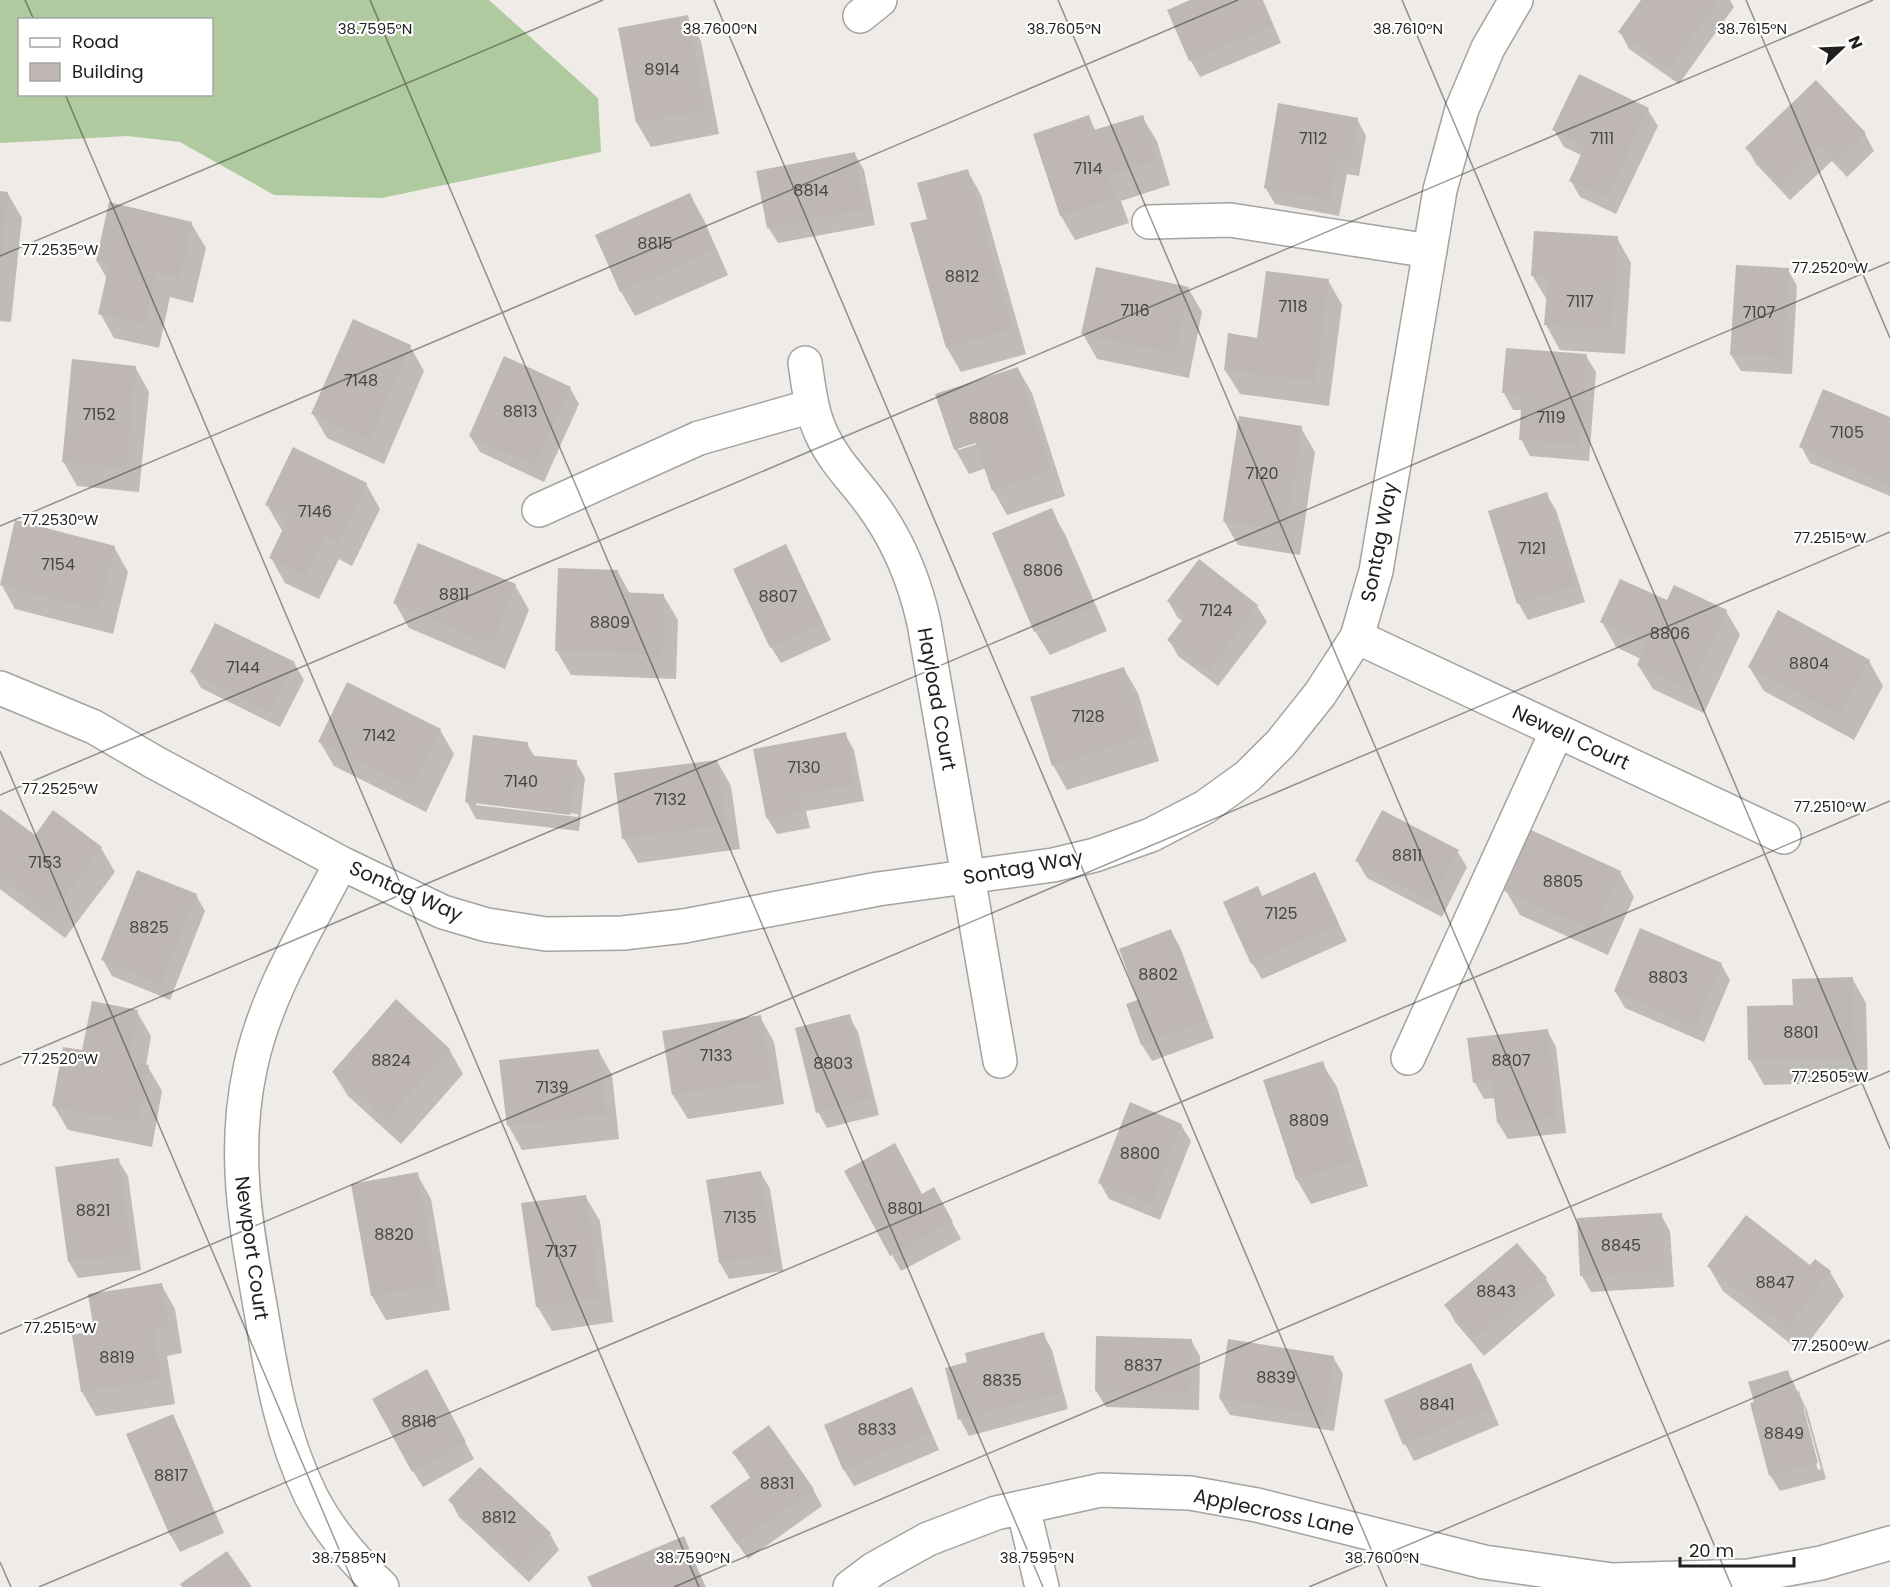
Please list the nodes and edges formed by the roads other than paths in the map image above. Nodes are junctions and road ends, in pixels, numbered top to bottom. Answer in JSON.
{"nodes":[{"id":1,"x":1516,"y":0,"type":"edge"},
{"id":2,"x":1149,"y":222,"type":"dead end"},
{"id":3,"x":1430,"y":251,"type":"junction"},
{"id":4,"x":805,"y":363,"type":"dead end"},
{"id":5,"x":812,"y":406,"type":"junction"},
{"id":6,"x":539,"y":510,"type":"dead end"},
{"id":7,"x":1357,"y":638,"type":"junction"},
{"id":8,"x":0,"y":688,"type":"edge"},
{"id":9,"x":1557,"y":731,"type":"junction"},
{"id":10,"x":1784,"y":837,"type":"dead end"},
{"id":11,"x":341,"y":863,"type":"junction"},
{"id":12,"x":968,"y":877,"type":"junction"},
{"id":13,"x":1408,"y":1058,"type":"dead end"},
{"id":14,"x":1000,"y":1061,"type":"dead end"},
{"id":15,"x":1023,"y":1506,"type":"junction"},
{"id":16,"x":1890,"y":1543,"type":"edge"},
{"id":17,"x":382,"y":1587,"type":"edge"},
{"id":18,"x":850,"y":1587,"type":"edge"},
{"id":19,"x":1042,"y":1587,"type":"edge"}],
"edges":[{"from":1,"to":3,"type":"street","name":"Sontag Way"},
{"from":2,"to":3,"type":"street"},
{"from":3,"to":7,"type":"street","name":"Sontag Way"},
{"from":4,"to":5,"type":"street","name":"Hayload Court"},
{"from":5,"to":6,"type":"street"},
{"from":5,"to":12,"type":"street","name":"Hayload Court"},
{"from":7,"to":9,"type":"street","name":"Newell Court"},
{"from":7,"to":12,"type":"street","name":"Sontag Way"},
{"from":8,"to":11,"type":"street","name":"Sontag Way"},
{"from":9,"to":10,"type":"street","name":"Newell Court"},
{"from":9,"to":13,"type":"street"},
{"from":11,"to":12,"type":"street","name":"Sontag Way"},
{"from":11,"to":17,"type":"street","name":"Newport Court"},
{"from":12,"to":14,"type":"street","name":"Hayload Court"},
{"from":15,"to":16,"type":"street","name":"Applecross Lane"},
{"from":15,"to":18,"type":"street","name":"Applecross Lane"},
{"from":15,"to":19,"type":"street"}]}
